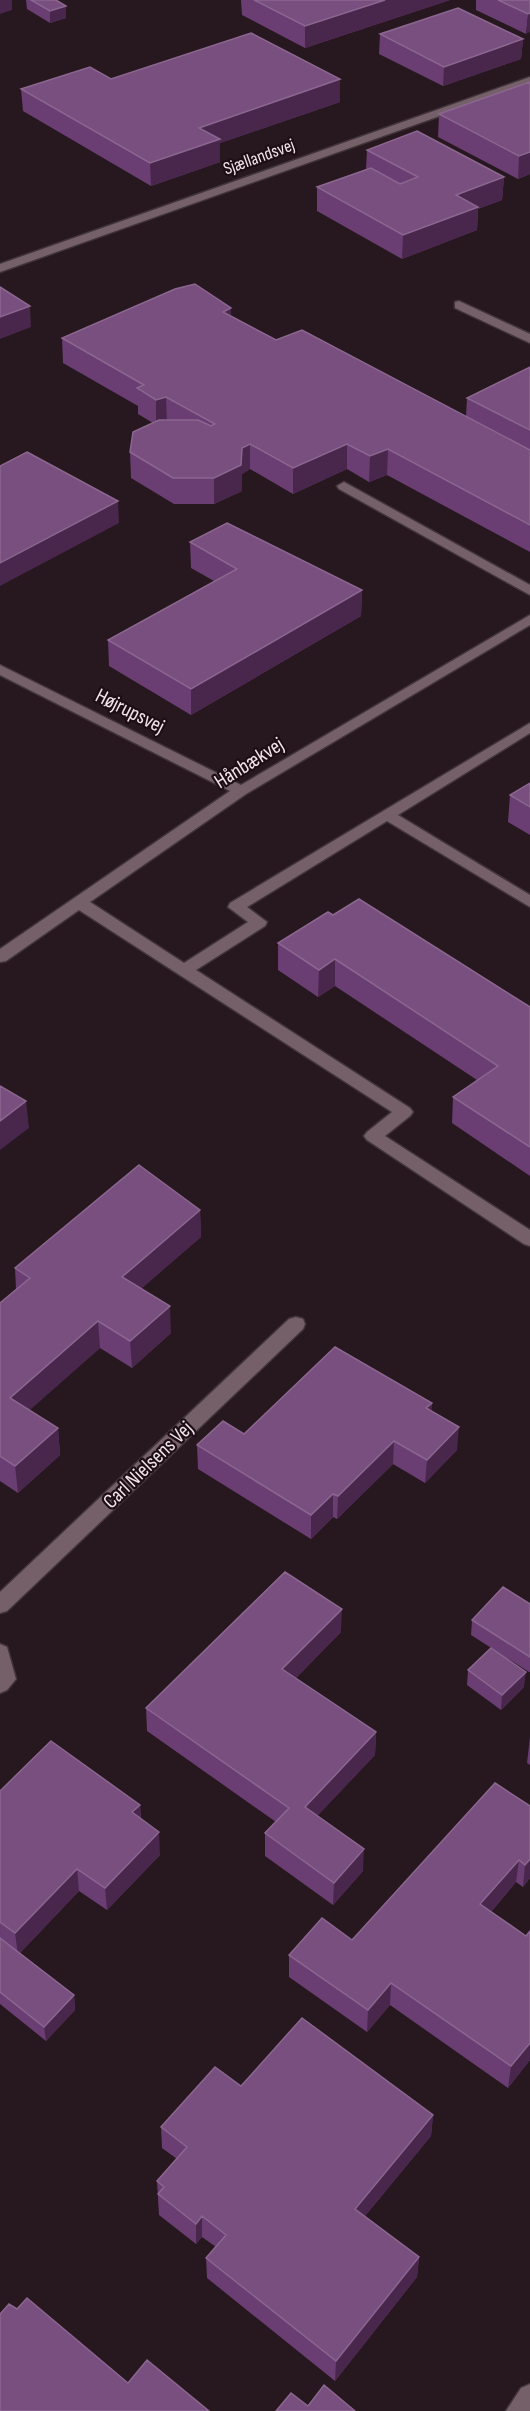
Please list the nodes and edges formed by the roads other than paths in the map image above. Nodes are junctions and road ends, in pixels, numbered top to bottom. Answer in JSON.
{"nodes":[{"id":1,"x":530,"y":80,"type":"edge"},
{"id":2,"x":0,"y":268,"type":"edge"},
{"id":3,"x":459,"y":305,"type":"dead end"},
{"id":4,"x":530,"y":339,"type":"edge"},
{"id":5,"x":344,"y":486,"type":"dead end"},
{"id":6,"x":530,"y":591,"type":"edge"},
{"id":7,"x":530,"y":619,"type":"edge"},
{"id":8,"x":0,"y":669,"type":"edge"},
{"id":9,"x":530,"y":727,"type":"edge"},
{"id":10,"x":241,"y":791,"type":"junction"},
{"id":11,"x":387,"y":815,"type":"junction"},
{"id":12,"x":78,"y":902,"type":"junction"},
{"id":13,"x":530,"y":902,"type":"edge"},
{"id":14,"x":0,"y":957,"type":"edge"},
{"id":15,"x":184,"y":970,"type":"junction"},
{"id":16,"x":530,"y":1239,"type":"edge"},
{"id":17,"x":296,"y":1324,"type":"dead end"},
{"id":18,"x":0,"y":1605,"type":"edge"},
{"id":19,"x":0,"y":1653,"type":"edge"},
{"id":20,"x":0,"y":1684,"type":"edge"},
{"id":21,"x":530,"y":2397,"type":"edge"},
{"id":22,"x":519,"y":2411,"type":"edge"}],
"edges":[{"from":1,"to":2,"type":"street","name":"Sjællandsvej"},
{"from":3,"to":4,"type":"street"},
{"from":5,"to":6,"type":"street"},
{"from":7,"to":10,"type":"street","name":"Hånbækvej"},
{"from":8,"to":10,"type":"street","name":"Højrupsvej"},
{"from":9,"to":11,"type":"street"},
{"from":10,"to":12,"type":"street","name":"Hånbækvej"},
{"from":11,"to":13,"type":"street"},
{"from":11,"to":15,"type":"street"},
{"from":12,"to":14,"type":"street","name":"Hånbækvej"},
{"from":12,"to":15,"type":"street"},
{"from":15,"to":16,"type":"street"},
{"from":17,"to":18,"type":"street","name":"Carl Nielsens Vej"},
{"from":19,"to":20,"type":"street"},
{"from":21,"to":22,"type":"street"}]}
